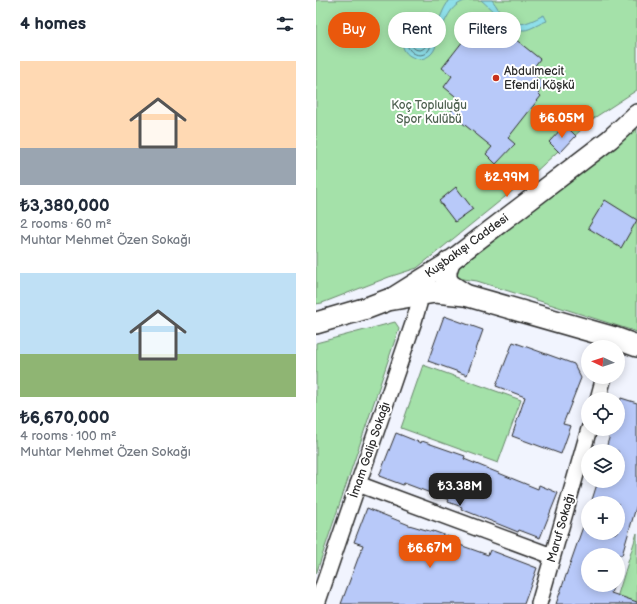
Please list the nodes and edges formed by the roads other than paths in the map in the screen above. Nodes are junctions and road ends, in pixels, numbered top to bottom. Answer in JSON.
{"nodes":[{"id":1,"x":637,"y":114,"type":"edge"},
{"id":2,"x":449,"y":262,"type":"junction"},
{"id":3,"x":416,"y":295,"type":"junction"},
{"id":4,"x":465,"y":295,"type":"junction"},
{"id":5,"x":388,"y":300,"type":"junction"},
{"id":6,"x":316,"y":323,"type":"edge"},
{"id":7,"x":608,"y":340,"type":"edge"},
{"id":8,"x":625,"y":344,"type":"edge"},
{"id":9,"x":637,"y":346,"type":"edge"},
{"id":10,"x":587,"y":436,"type":"edge"},
{"id":11,"x":358,"y":484,"type":"junction"},
{"id":12,"x":552,"y":556,"type":"junction"},
{"id":13,"x":318,"y":604,"type":"edge"},
{"id":14,"x":539,"y":604,"type":"edge"}],
"edges":[{"from":1,"to":2,"type":"street","name":"Kuşbakışı Caddesi"},
{"from":2,"to":4,"type":"main road"},
{"from":2,"to":5,"type":"street","name":"Kuşbakışı Caddesi"},
{"from":3,"to":4,"type":"main road"},
{"from":3,"to":5,"type":"main road"},
{"from":3,"to":11,"type":"street","name":"İmam Galip Sokağı"},
{"from":4,"to":7,"type":"main road"},
{"from":5,"to":6,"type":"main road"},
{"from":8,"to":9,"type":"main road"},
{"from":10,"to":12,"type":"street","name":"Maruf Sokağı"},
{"from":11,"to":12,"type":"street"},
{"from":11,"to":13,"type":"street","name":"İmam Galip Sokağı"},
{"from":12,"to":14,"type":"street","name":"Maruf Sokağı"}]}
